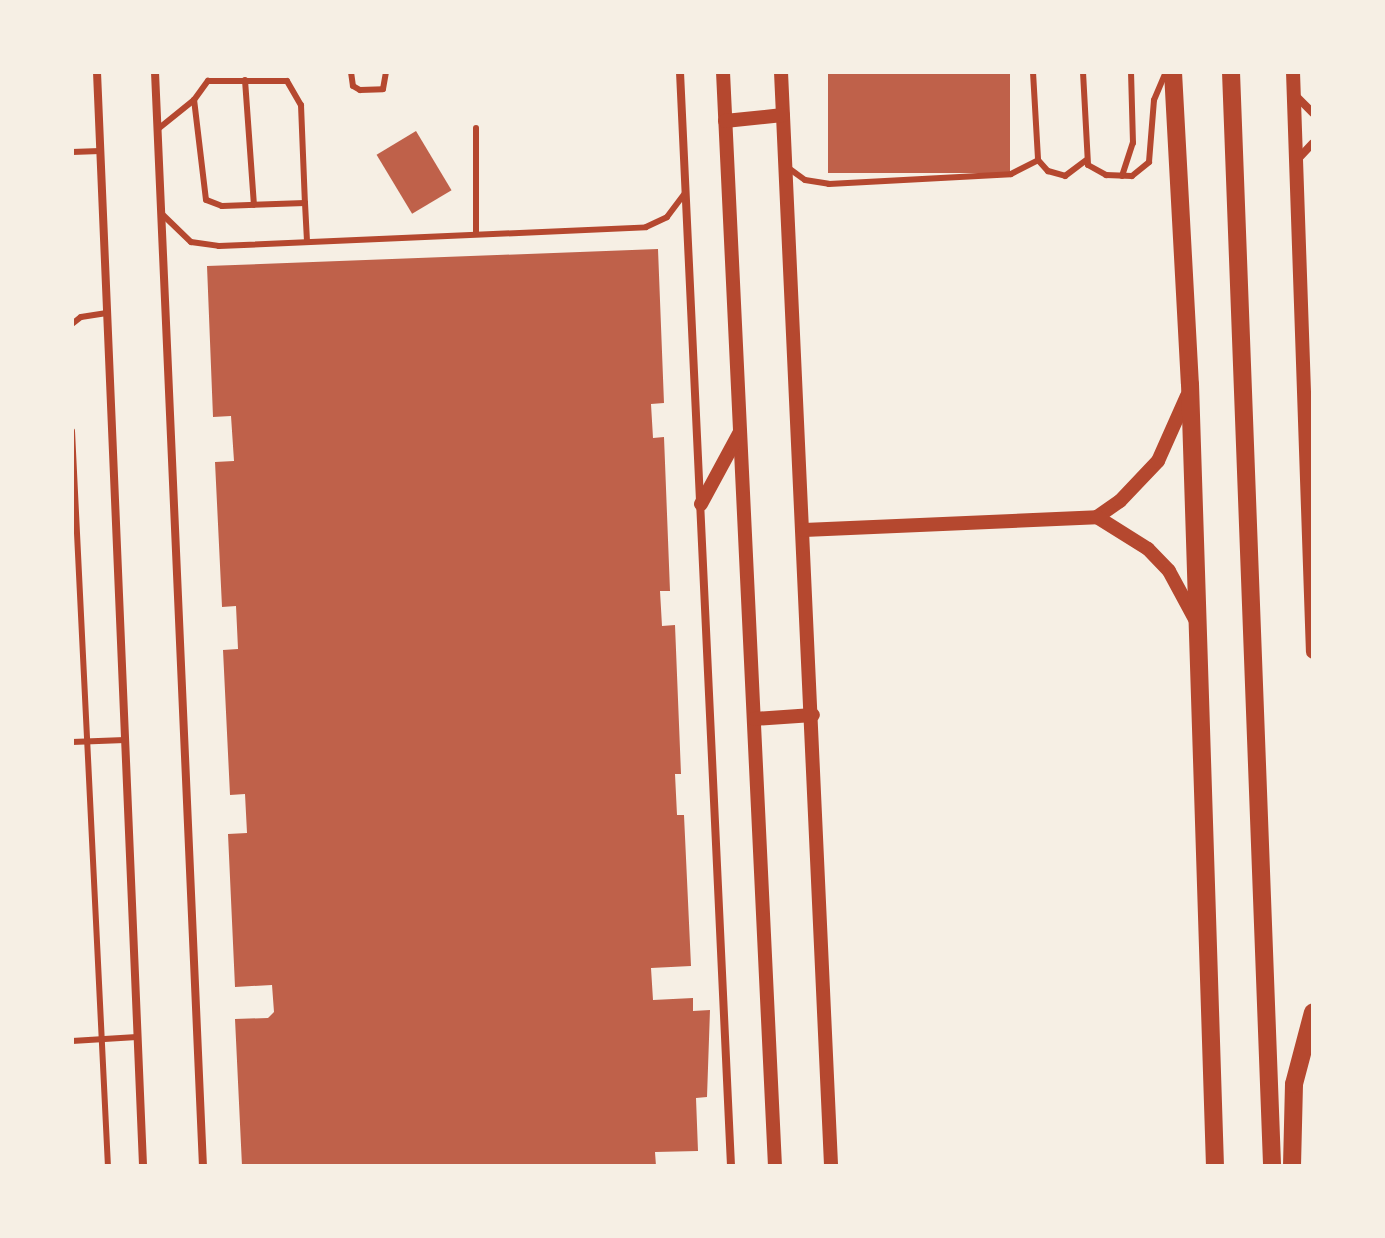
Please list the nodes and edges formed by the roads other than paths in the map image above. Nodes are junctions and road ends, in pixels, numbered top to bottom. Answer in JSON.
{"nodes":[{"id":1,"x":97,"y":72,"type":"edge"},
{"id":2,"x":351,"y":72,"type":"edge"},
{"id":3,"x":386,"y":72,"type":"edge"},
{"id":4,"x":680,"y":72,"type":"edge"},
{"id":5,"x":723,"y":72,"type":"edge"},
{"id":6,"x":781,"y":72,"type":"edge"},
{"id":7,"x":1033,"y":72,"type":"edge"},
{"id":8,"x":1083,"y":72,"type":"edge"},
{"id":9,"x":1131,"y":72,"type":"edge"},
{"id":10,"x":1166,"y":72,"type":"edge"},
{"id":11,"x":1173,"y":72,"type":"edge"},
{"id":12,"x":1231,"y":72,"type":"edge"},
{"id":13,"x":1293,"y":72,"type":"edge"},
{"id":14,"x":157,"y":75,"type":"edge"},
{"id":15,"x":245,"y":80,"type":"junction"},
{"id":16,"x":1294,"y":93,"type":"junction"},
{"id":17,"x":194,"y":100,"type":"junction"},
{"id":18,"x":1313,"y":113,"type":"edge"},
{"id":19,"x":783,"y":115,"type":"junction"},
{"id":20,"x":725,"y":121,"type":"junction"},
{"id":21,"x":476,"y":128,"type":"dead end"},
{"id":22,"x":158,"y":129,"type":"junction"},
{"id":23,"x":1313,"y":143,"type":"edge"},
{"id":24,"x":100,"y":151,"type":"junction"},
{"id":25,"x":72,"y":152,"type":"edge"},
{"id":26,"x":1038,"y":160,"type":"junction"},
{"id":27,"x":1086,"y":160,"type":"junction"},
{"id":28,"x":1297,"y":161,"type":"junction"},
{"id":29,"x":786,"y":165,"type":"junction"},
{"id":30,"x":1122,"y":176,"type":"junction"},
{"id":31,"x":686,"y":189,"type":"junction"},
{"id":32,"x":305,"y":203,"type":"junction"},
{"id":33,"x":254,"y":205,"type":"junction"},
{"id":34,"x":161,"y":213,"type":"junction"},
{"id":35,"x":476,"y":234,"type":"junction"},
{"id":36,"x":307,"y":242,"type":"junction"},
{"id":37,"x":1306,"y":258,"type":"edge"},
{"id":38,"x":107,"y":313,"type":"junction"},
{"id":39,"x":72,"y":324,"type":"edge"},
{"id":40,"x":1190,"y":384,"type":"junction"},
{"id":41,"x":72,"y":431,"type":"edge"},
{"id":42,"x":740,"y":431,"type":"junction"},
{"id":43,"x":1309,"y":488,"type":"edge"},
{"id":44,"x":701,"y":504,"type":"junction"},
{"id":45,"x":1097,"y":517,"type":"junction"},
{"id":46,"x":804,"y":530,"type":"junction"},
{"id":47,"x":1311,"y":548,"type":"edge"},
{"id":48,"x":1198,"y":625,"type":"junction"},
{"id":49,"x":1313,"y":652,"type":"edge"},
{"id":50,"x":813,"y":715,"type":"junction"},
{"id":51,"x":754,"y":719,"type":"junction"},
{"id":52,"x":125,"y":740,"type":"junction"},
{"id":53,"x":87,"y":741,"type":"junction"},
{"id":54,"x":72,"y":742,"type":"edge"},
{"id":55,"x":1313,"y":1012,"type":"edge"},
{"id":56,"x":137,"y":1037,"type":"junction"},
{"id":57,"x":103,"y":1040,"type":"junction"},
{"id":58,"x":72,"y":1041,"type":"edge"},
{"id":59,"x":108,"y":1166,"type":"edge"},
{"id":60,"x":143,"y":1166,"type":"edge"},
{"id":61,"x":203,"y":1166,"type":"edge"},
{"id":62,"x":731,"y":1166,"type":"edge"},
{"id":63,"x":775,"y":1166,"type":"edge"},
{"id":64,"x":831,"y":1166,"type":"edge"},
{"id":65,"x":1215,"y":1166,"type":"edge"},
{"id":66,"x":1272,"y":1166,"type":"edge"},
{"id":67,"x":1292,"y":1166,"type":"edge"}],
"edges":[{"from":1,"to":24,"type":"street"},
{"from":2,"to":3,"type":"lane"},
{"from":4,"to":31,"type":"street"},
{"from":5,"to":20,"type":"street"},
{"from":6,"to":19,"type":"street"},
{"from":7,"to":26,"type":"lane"},
{"from":8,"to":27,"type":"lane"},
{"from":9,"to":30,"type":"lane"},
{"from":10,"to":30,"type":"lane"},
{"from":11,"to":40,"type":"highway"},
{"from":12,"to":66,"type":"highway"},
{"from":13,"to":16,"type":"street"},
{"from":14,"to":22,"type":"street"},
{"from":15,"to":17,"type":"lane"},
{"from":15,"to":32,"type":"lane"},
{"from":15,"to":33,"type":"lane"},
{"from":16,"to":18,"type":"street"},
{"from":16,"to":28,"type":"street"},
{"from":17,"to":22,"type":"lane"},
{"from":17,"to":33,"type":"lane"},
{"from":19,"to":20,"type":"street"},
{"from":19,"to":29,"type":"street"},
{"from":20,"to":42,"type":"street"},
{"from":21,"to":35,"type":"lane"},
{"from":22,"to":34,"type":"street"},
{"from":23,"to":28,"type":"street"},
{"from":24,"to":25,"type":"lane"},
{"from":24,"to":38,"type":"street"},
{"from":26,"to":27,"type":"lane"},
{"from":26,"to":29,"type":"lane"},
{"from":27,"to":30,"type":"lane"},
{"from":28,"to":37,"type":"street"},
{"from":29,"to":46,"type":"street"},
{"from":31,"to":35,"type":"lane"},
{"from":31,"to":44,"type":"street"},
{"from":32,"to":33,"type":"lane"},
{"from":32,"to":36,"type":"lane"},
{"from":34,"to":36,"type":"lane"},
{"from":34,"to":61,"type":"street"},
{"from":35,"to":36,"type":"lane"},
{"from":37,"to":43,"type":"street"},
{"from":38,"to":39,"type":"lane"},
{"from":38,"to":52,"type":"street"},
{"from":40,"to":45,"type":"street"},
{"from":40,"to":48,"type":"highway"},
{"from":41,"to":53,"type":"lane"},
{"from":42,"to":44,"type":"street"},
{"from":42,"to":51,"type":"street"},
{"from":43,"to":47,"type":"street"},
{"from":44,"to":62,"type":"street"},
{"from":45,"to":46,"type":"street"},
{"from":45,"to":48,"type":"street"},
{"from":46,"to":50,"type":"street"},
{"from":47,"to":49,"type":"street"},
{"from":48,"to":65,"type":"highway"},
{"from":50,"to":51,"type":"street"},
{"from":50,"to":64,"type":"street"},
{"from":51,"to":63,"type":"street"},
{"from":52,"to":53,"type":"lane"},
{"from":52,"to":56,"type":"street"},
{"from":53,"to":54,"type":"lane"},
{"from":53,"to":57,"type":"lane"},
{"from":55,"to":67,"type":"highway"},
{"from":56,"to":57,"type":"lane"},
{"from":56,"to":60,"type":"street"},
{"from":57,"to":58,"type":"lane"},
{"from":57,"to":59,"type":"lane"}]}
